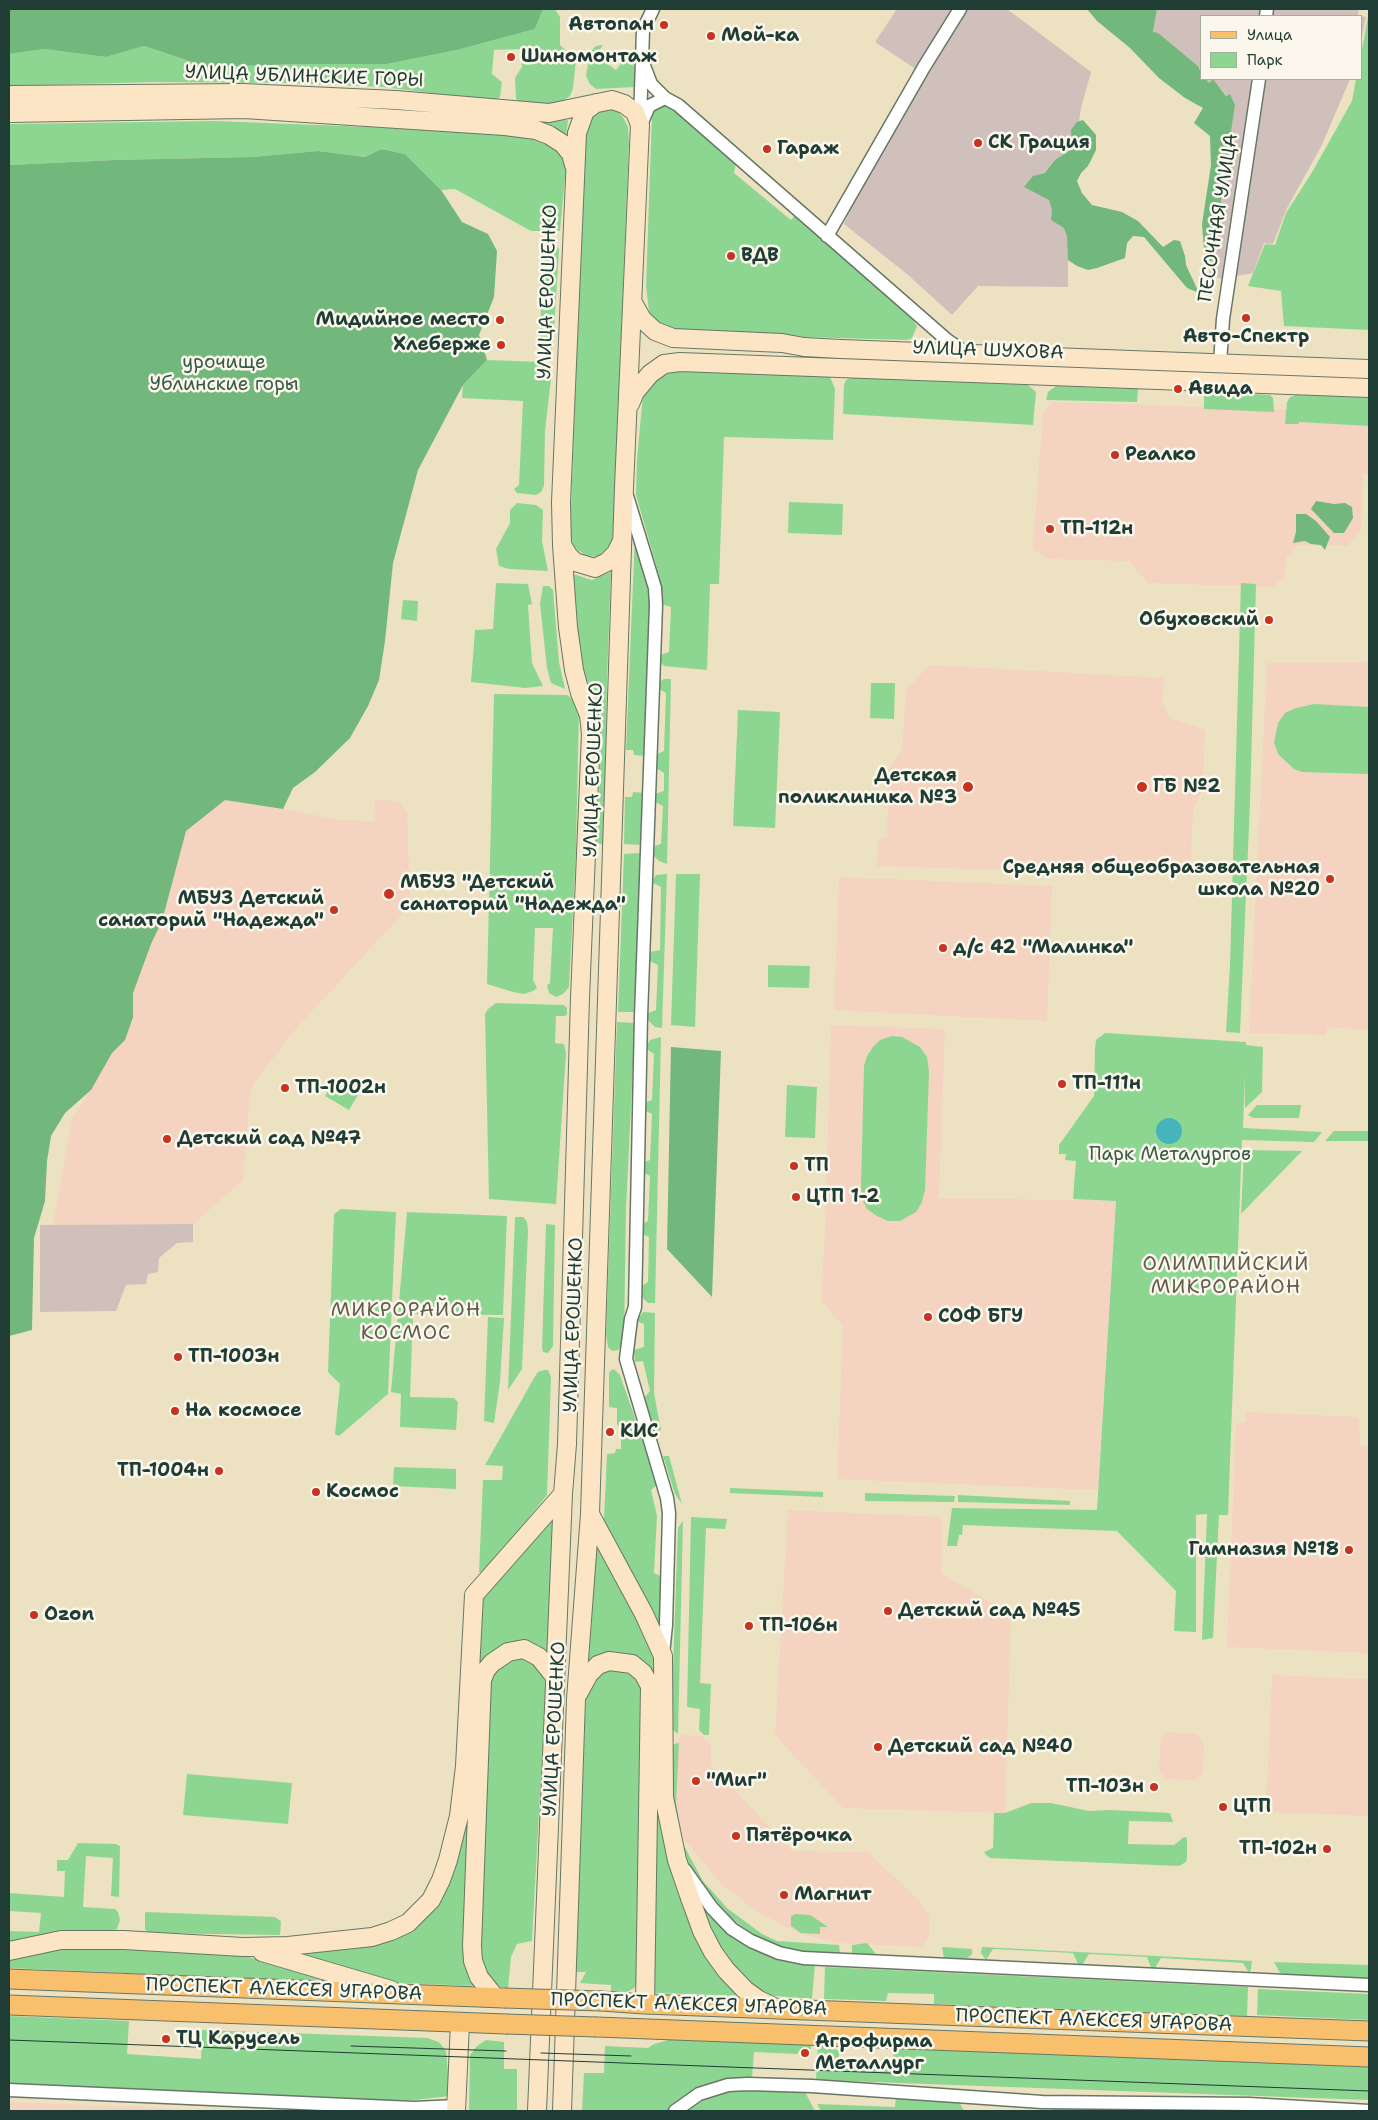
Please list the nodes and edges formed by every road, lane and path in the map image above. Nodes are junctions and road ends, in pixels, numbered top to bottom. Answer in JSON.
{"nodes":[{"id":1,"x":653,"y":9,"type":"edge"},
{"id":2,"x":960,"y":9,"type":"edge"},
{"id":3,"x":641,"y":58,"type":"junction"},
{"id":4,"x":1259,"y":80,"type":"edge"},
{"id":5,"x":9,"y":95,"type":"edge"},
{"id":6,"x":640,"y":97,"type":"junction"},
{"id":7,"x":665,"y":98,"type":"junction"},
{"id":8,"x":604,"y":102,"type":"junction"},
{"id":9,"x":9,"y":113,"type":"edge"},
{"id":10,"x":640,"y":125,"type":"junction"},
{"id":11,"x":575,"y":168,"type":"junction"},
{"id":12,"x":827,"y":236,"type":"junction"},
{"id":13,"x":633,"y":303,"type":"junction"},
{"id":14,"x":966,"y":353,"type":"junction"},
{"id":15,"x":1220,"y":363,"type":"junction"},
{"id":16,"x":1283,"y":366,"type":"junction"},
{"id":17,"x":1369,"y":369,"type":"edge"},
{"id":18,"x":1218,"y":382,"type":"junction"},
{"id":19,"x":1281,"y":385,"type":"junction"},
{"id":20,"x":1369,"y":388,"type":"edge"},
{"id":21,"x":628,"y":409,"type":"junction"},
{"id":22,"x":624,"y":487,"type":"junction"},
{"id":23,"x":622,"y":539,"type":"junction"},
{"id":24,"x":562,"y":545,"type":"junction"},
{"id":25,"x":563,"y":1494,"type":"junction"},
{"id":26,"x":590,"y":1505,"type":"junction"},
{"id":27,"x":663,"y":1656,"type":"junction"},
{"id":28,"x":555,"y":1677,"type":"junction"},
{"id":29,"x":576,"y":1699,"type":"junction"},
{"id":30,"x":678,"y":1860,"type":"junction"},
{"id":31,"x":243,"y":1947,"type":"junction"},
{"id":32,"x":9,"y":1951,"type":"edge"},
{"id":33,"x":9,"y":1979,"type":"edge"},
{"id":34,"x":1369,"y":1985,"type":"edge"},
{"id":35,"x":410,"y":1995,"type":"junction"},
{"id":36,"x":500,"y":1998,"type":"junction"},
{"id":37,"x":742,"y":1999,"type":"junction"},
{"id":38,"x":645,"y":2004,"type":"junction"},
{"id":39,"x":9,"y":2005,"type":"edge"},
{"id":40,"x":460,"y":2022,"type":"junction"},
{"id":41,"x":1369,"y":2031,"type":"edge"},
{"id":42,"x":737,"y":2033,"type":"junction"},
{"id":43,"x":1369,"y":2057,"type":"edge"},
{"id":44,"x":9,"y":2090,"type":"edge"},
{"id":45,"x":457,"y":2110,"type":"edge"},
{"id":46,"x":537,"y":2111,"type":"edge"},
{"id":47,"x":562,"y":2111,"type":"edge"},
{"id":48,"x":675,"y":2111,"type":"edge"},
{"id":49,"x":1369,"y":2111,"type":"edge"}],
"edges":[{"from":1,"to":3,"type":"street","name":"УЛИЦА ЕРОШЕНКО"},
{"from":2,"to":12,"type":"street"},
{"from":3,"to":6,"type":"street","name":"УЛИЦА ЕРОШЕНКО"},
{"from":3,"to":7,"type":"street"},
{"from":4,"to":15,"type":"street","name":"ПЕСОЧНАЯ УЛИЦА"},
{"from":5,"to":8,"type":"main road","name":"УЛИЦА УБЛИНСКИЕ ГОРЫ"},
{"from":6,"to":7,"type":"street"},
{"from":6,"to":8,"type":"street"},
{"from":6,"to":10,"type":"street","name":"УЛИЦА ЕРОШЕНКО"},
{"from":7,"to":10,"type":"street"},
{"from":7,"to":12,"type":"street"},
{"from":8,"to":10,"type":"main road"},
{"from":8,"to":11,"type":"main road","name":"УЛИЦА ЕРОШЕНКО"},
{"from":9,"to":11,"type":"main road","name":"УЛИЦА УБЛИНСКИЕ ГОРЫ"},
{"from":10,"to":13,"type":"main road","name":"УЛИЦА ЕРОШЕНКО"},
{"from":11,"to":24,"type":"main road","name":"УЛИЦА ЕРОШЕНКО"},
{"from":12,"to":14,"type":"street"},
{"from":13,"to":14,"type":"main road","name":"УЛИЦА ШУХОВА"},
{"from":13,"to":21,"type":"main road","name":"УЛИЦА ЕРОШЕНКО"},
{"from":14,"to":15,"type":"main road","name":"УЛИЦА ШУХОВА"},
{"from":15,"to":16,"type":"main road","name":"УЛИЦА ШУХОВА"},
{"from":15,"to":18,"type":"main road"},
{"from":16,"to":17,"type":"main road","name":"УЛИЦА ШУХОВА"},
{"from":16,"to":19,"type":"main road"},
{"from":18,"to":19,"type":"main road","name":"УЛИЦА ШУХОВА"},
{"from":18,"to":21,"type":"main road","name":"УЛИЦА ШУХОВА"},
{"from":19,"to":20,"type":"main road","name":"УЛИЦА ШУХОВА"},
{"from":21,"to":22,"type":"main road","name":"УЛИЦА ЕРОШЕНКО"},
{"from":22,"to":23,"type":"main road","name":"УЛИЦА ЕРОШЕНКО"},
{"from":22,"to":27,"type":"street","name":"УЛИЦА ЕРОШЕНКО"},
{"from":23,"to":24,"type":"main road","name":"УЛИЦА ЕРОШЕНКО"},
{"from":23,"to":26,"type":"main road","name":"УЛИЦА ЕРОШЕНКО"},
{"from":24,"to":25,"type":"main road","name":"УЛИЦА ЕРОШЕНКО"},
{"from":25,"to":26,"type":"main road"},
{"from":25,"to":28,"type":"main road","name":"УЛИЦА ЕРОШЕНКО"},
{"from":25,"to":31,"type":"main road"},
{"from":26,"to":27,"type":"main road"},
{"from":26,"to":29,"type":"main road","name":"УЛИЦА ЕРОШЕНКО"},
{"from":27,"to":30,"type":"main road"},
{"from":28,"to":36,"type":"main road"},
{"from":28,"to":46,"type":"main road","name":"УЛИЦА ЕРОШЕНКО"},
{"from":29,"to":38,"type":"main road"},
{"from":29,"to":47,"type":"main road","name":"УЛИЦА ЕРОШЕНКО"},
{"from":30,"to":34,"type":"street"},
{"from":30,"to":37,"type":"main road"},
{"from":31,"to":32,"type":"main road"},
{"from":31,"to":35,"type":"main road"},
{"from":33,"to":35,"type":"main road","name":"ПРОСПЕКТ АЛЕКСЕЯ УГАРОВА"},
{"from":35,"to":36,"type":"main road","name":"ПРОСПЕКТ АЛЕКСЕЯ УГАРОВА"},
{"from":36,"to":38,"type":"main road","name":"ПРОСПЕКТ АЛЕКСЕЯ УГАРОВА","bridge":true},
{"from":37,"to":38,"type":"main road","name":"ПРОСПЕКТ АЛЕКСЕЯ УГАРОВА"},
{"from":37,"to":41,"type":"main road","name":"ПРОСПЕКТ АЛЕКСЕЯ УГАРОВА"},
{"from":37,"to":42,"type":"main road"},
{"from":39,"to":40,"type":"main road","name":"ПРОСПЕКТ АЛЕКСЕЯ УГАРОВА"},
{"from":40,"to":42,"type":"main road","name":"ПРОСПЕКТ АЛЕКСЕЯ УГАРОВА","bridge":true},
{"from":40,"to":45,"type":"main road"},
{"from":42,"to":43,"type":"main road","name":"ПРОСПЕКТ АЛЕКСЕЯ УГАРОВА"},
{"from":44,"to":45,"type":"street"},
{"from":48,"to":49,"type":"street"}]}
